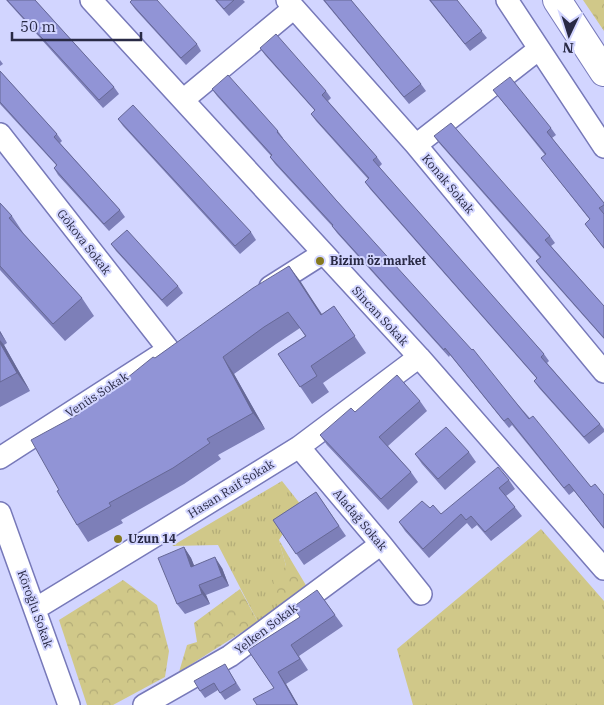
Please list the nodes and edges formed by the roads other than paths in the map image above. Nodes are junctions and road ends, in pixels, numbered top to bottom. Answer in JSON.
{"nodes":[{"id":1,"x":91,"y":0,"type":"edge"},
{"id":2,"x":507,"y":0,"type":"edge"},
{"id":3,"x":557,"y":0,"type":"edge"},
{"id":4,"x":291,"y":4,"type":"edge"},
{"id":5,"x":538,"y":49,"type":"junction"},
{"id":6,"x":604,"y":72,"type":"edge"},
{"id":7,"x":183,"y":100,"type":"junction"},
{"id":8,"x":0,"y":134,"type":"edge"},
{"id":9,"x":416,"y":145,"type":"junction"},
{"id":10,"x":604,"y":147,"type":"edge"},
{"id":11,"x":322,"y":254,"type":"junction"},
{"id":12,"x":250,"y":299,"type":"edge"},
{"id":13,"x":177,"y":345,"type":"joint"},
{"id":14,"x":419,"y":357,"type":"junction"},
{"id":15,"x":604,"y":372,"type":"edge"},
{"id":16,"x":298,"y":447,"type":"junction"},
{"id":17,"x":0,"y":458,"type":"edge"},
{"id":18,"x":0,"y":513,"type":"edge"},
{"id":19,"x":381,"y":544,"type":"junction"},
{"id":20,"x":604,"y":569,"type":"edge"},
{"id":21,"x":421,"y":594,"type":"dead end"},
{"id":22,"x":35,"y":608,"type":"junction"},
{"id":23,"x":69,"y":705,"type":"edge"},
{"id":24,"x":144,"y":705,"type":"edge"}],
"edges":[{"from":1,"to":7,"type":"street","name":"Sincan Sokak"},
{"from":2,"to":5,"type":"street"},
{"from":3,"to":6,"type":"main road"},
{"from":4,"to":7,"type":"street"},
{"from":4,"to":9,"type":"street","name":"Konak Sokak"},
{"from":5,"to":9,"type":"street"},
{"from":5,"to":10,"type":"street"},
{"from":7,"to":11,"type":"street","name":"Sincan Sokak"},
{"from":8,"to":13,"type":"street","name":"Gökova Sokak"},
{"from":9,"to":15,"type":"street","name":"Konak Sokak"},
{"from":11,"to":12,"type":"street"},
{"from":11,"to":14,"type":"street","name":"Sincan Sokak"},
{"from":13,"to":17,"type":"street","name":"Venüs Sokak"},
{"from":14,"to":16,"type":"street","name":"Hasan Raif Sokak"},
{"from":14,"to":20,"type":"street","name":"Sincan Sokak"},
{"from":16,"to":19,"type":"street","name":"Aladağ Sokak"},
{"from":16,"to":22,"type":"street","name":"Hasan Raif Sokak"},
{"from":18,"to":22,"type":"street","name":"Köroğlu Sokak"},
{"from":19,"to":21,"type":"street","name":"Aladağ Sokak"},
{"from":19,"to":24,"type":"street","name":"Yelken Sokak"},
{"from":22,"to":23,"type":"street","name":"Köroğlu Sokak"}]}
